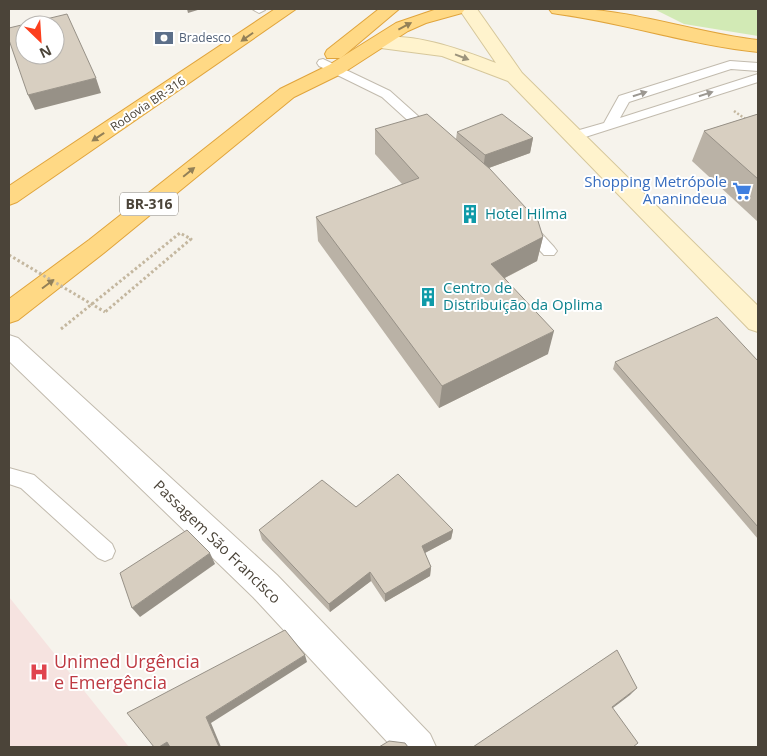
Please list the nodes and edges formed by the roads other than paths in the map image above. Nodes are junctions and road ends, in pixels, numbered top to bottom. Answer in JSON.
{"nodes":[{"id":1,"x":259,"y":9,"type":"edge"},
{"id":2,"x":287,"y":9,"type":"edge"},
{"id":3,"x":390,"y":9,"type":"edge"},
{"id":4,"x":456,"y":9,"type":"edge"},
{"id":5,"x":468,"y":9,"type":"edge"},
{"id":6,"x":558,"y":9,"type":"edge"},
{"id":7,"x":623,"y":9,"type":"edge"},
{"id":8,"x":654,"y":26,"type":"junction"},
{"id":9,"x":380,"y":43,"type":"junction"},
{"id":10,"x":758,"y":46,"type":"edge"},
{"id":11,"x":209,"y":63,"type":"junction"},
{"id":12,"x":329,"y":66,"type":"junction"},
{"id":13,"x":758,"y":67,"type":"edge"},
{"id":14,"x":514,"y":76,"type":"junction"},
{"id":15,"x":758,"y":78,"type":"edge"},
{"id":16,"x":609,"y":126,"type":"junction"},
{"id":17,"x":574,"y":136,"type":"junction"},
{"id":18,"x":443,"y":145,"type":"edge"},
{"id":19,"x":9,"y":197,"type":"edge"},
{"id":20,"x":518,"y":217,"type":"edge"},
{"id":21,"x":549,"y":251,"type":"dead end"},
{"id":22,"x":9,"y":313,"type":"edge"},
{"id":23,"x":758,"y":322,"type":"edge"},
{"id":24,"x":9,"y":345,"type":"edge"},
{"id":25,"x":9,"y":476,"type":"edge"},
{"id":26,"x":105,"y":551,"type":"dead end"},
{"id":27,"x":417,"y":747,"type":"edge"}],
"edges":[{"from":1,"to":11,"type":"highway"},
{"from":2,"to":11,"type":"highway","name":"Rodovia BR-316","one_way":true},
{"from":3,"to":12,"type":"highway","number":"BR-316"},
{"from":9,"to":4,"type":"highway","one_way":true},
{"from":5,"to":14,"type":"main road"},
{"from":6,"to":8,"type":"highway"},
{"from":7,"to":8,"type":"highway"},
{"from":8,"to":10,"type":"highway"},
{"from":9,"to":12,"type":"highway"},
{"from":9,"to":14,"type":"main road","one_way":true},
{"from":11,"to":19,"type":"highway","name":"Rodovia BR-316","one_way":true},
{"from":12,"to":18,"type":"lane"},
{"from":22,"to":12,"type":"highway","number":"BR-316","one_way":true},
{"from":16,"to":13,"type":"lane","one_way":true},
{"from":14,"to":17,"type":"main road"},
{"from":16,"to":15,"type":"lane","one_way":true},
{"from":16,"to":17,"type":"lane"},
{"from":17,"to":23,"type":"main road"},
{"from":20,"to":21,"type":"lane"},
{"from":24,"to":27,"type":"street","name":"Passagem São Francisco"},
{"from":25,"to":26,"type":"lane"}]}
